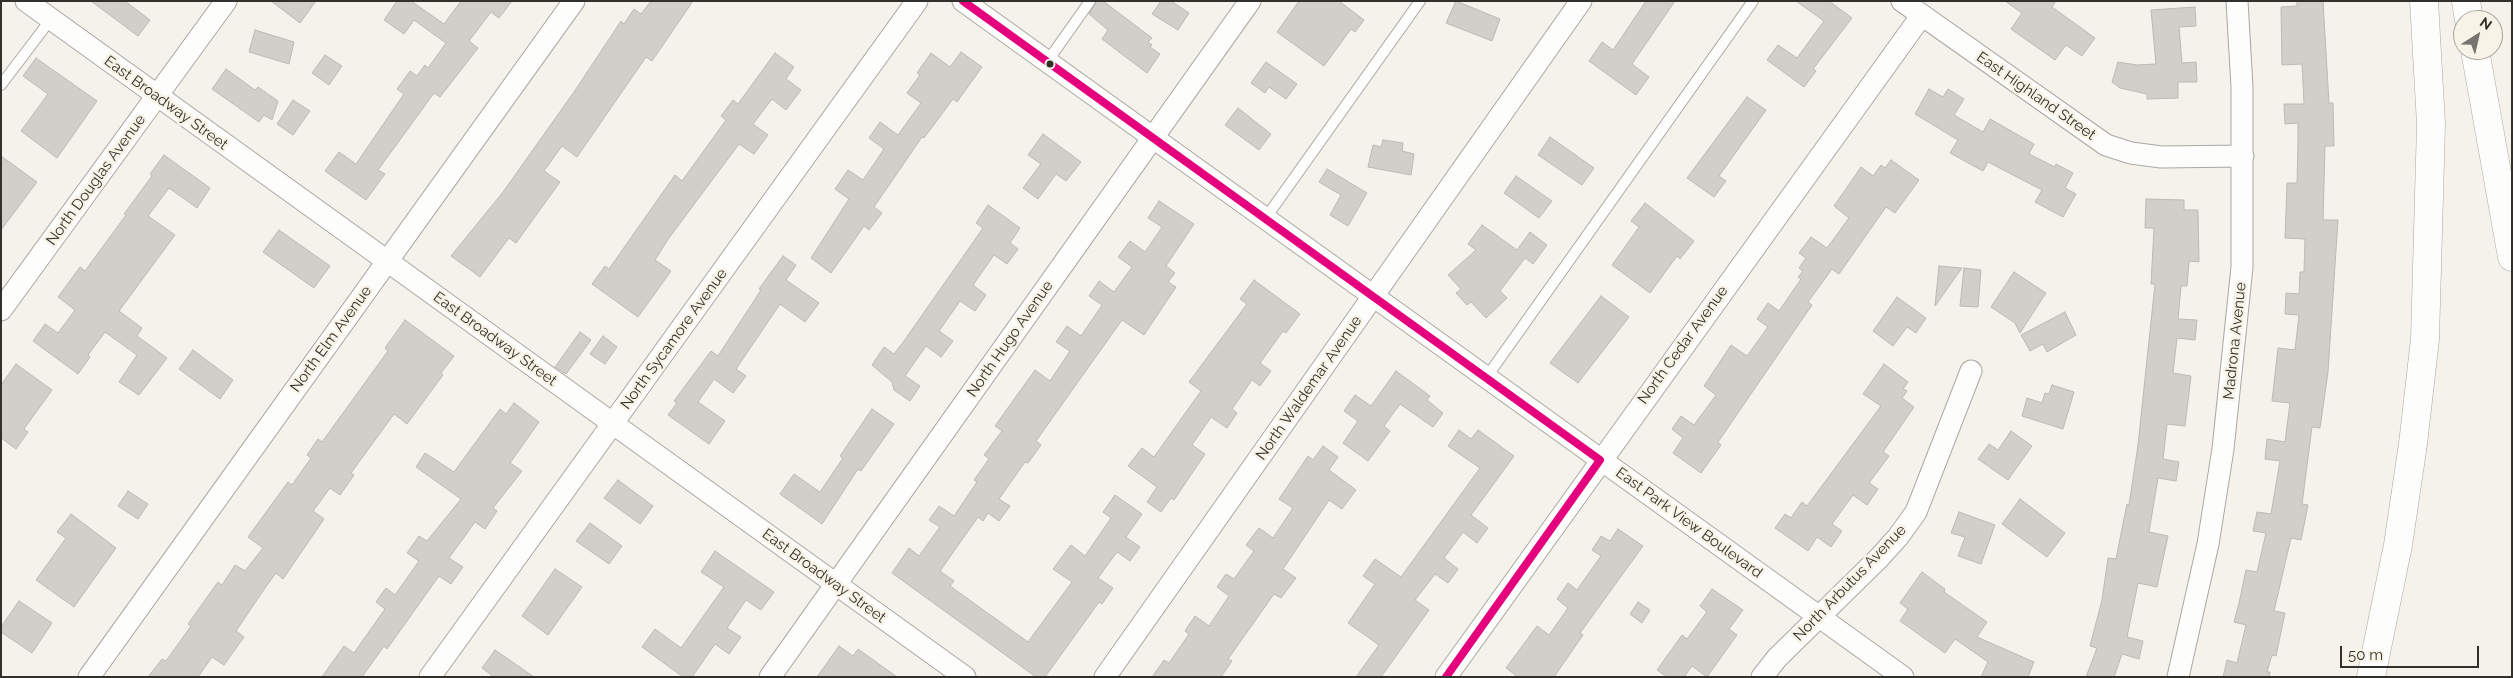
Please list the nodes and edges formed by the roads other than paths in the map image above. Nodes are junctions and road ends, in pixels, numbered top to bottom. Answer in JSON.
{"nodes":[{"id":1,"x":26,"y":1,"type":"edge"},
{"id":2,"x":226,"y":1,"type":"edge"},
{"id":3,"x":574,"y":1,"type":"edge"},
{"id":4,"x":917,"y":1,"type":"edge"},
{"id":5,"x":963,"y":1,"type":"edge"},
{"id":6,"x":1090,"y":1,"type":"edge"},
{"id":7,"x":1250,"y":1,"type":"edge"},
{"id":8,"x":1420,"y":1,"type":"edge"},
{"id":9,"x":1581,"y":1,"type":"edge"},
{"id":10,"x":1753,"y":1,"type":"edge"},
{"id":11,"x":1902,"y":1,"type":"edge"},
{"id":12,"x":2237,"y":1,"type":"edge"},
{"id":13,"x":2424,"y":1,"type":"edge"},
{"id":14,"x":1922,"y":15,"type":"junction"},
{"id":15,"x":51,"y":19,"type":"junction"},
{"id":16,"x":2477,"y":60,"type":"edge"},
{"id":17,"x":1047,"y":62,"type":"junction"},
{"id":18,"x":1,"y":85,"type":"edge"},
{"id":19,"x":157,"y":96,"type":"junction"},
{"id":20,"x":1153,"y":138,"type":"junction"},
{"id":21,"x":2243,"y":156,"type":"junction"},
{"id":22,"x":1265,"y":219,"type":"junction"},
{"id":23,"x":2512,"y":257,"type":"edge"},
{"id":24,"x":387,"y":261,"type":"junction"},
{"id":25,"x":1374,"y":297,"type":"junction"},
{"id":26,"x":1,"y":310,"type":"edge"},
{"id":27,"x":1971,"y":371,"type":"dead end"},
{"id":28,"x":1486,"y":378,"type":"junction"},
{"id":29,"x":613,"y":424,"type":"junction"},
{"id":30,"x":1600,"y":460,"type":"junction"},
{"id":31,"x":836,"y":584,"type":"junction"},
{"id":32,"x":1820,"y":617,"type":"junction"},
{"id":33,"x":89,"y":677,"type":"edge"},
{"id":34,"x":430,"y":677,"type":"edge"},
{"id":35,"x":770,"y":677,"type":"edge"},
{"id":36,"x":965,"y":677,"type":"edge"},
{"id":37,"x":1106,"y":677,"type":"edge"},
{"id":38,"x":1446,"y":677,"type":"edge"},
{"id":39,"x":1762,"y":677,"type":"edge"},
{"id":40,"x":1903,"y":677,"type":"edge"},
{"id":41,"x":2178,"y":677,"type":"edge"},
{"id":42,"x":2371,"y":677,"type":"edge"}],
"edges":[{"from":1,"to":15,"type":"street","name":"East Broadway Street"},
{"from":2,"to":19,"type":"street","name":"North Douglas Avenue"},
{"from":3,"to":24,"type":"street","name":"North Elm Avenue"},
{"from":4,"to":29,"type":"street","name":"North Sycamore Avenue"},
{"from":5,"to":17,"type":"street","name":"East Park View Boulevard"},
{"from":6,"to":17,"type":"lane"},
{"from":7,"to":20,"type":"street","name":"North Hugo Avenue"},
{"from":8,"to":22,"type":"lane"},
{"from":9,"to":25,"type":"street","name":"North Waldemar Avenue"},
{"from":10,"to":28,"type":"lane"},
{"from":11,"to":14,"type":"street","name":"East Highland Street"},
{"from":12,"to":21,"type":"street","name":"Madrona Avenue"},
{"from":13,"to":42,"type":"highway"},
{"from":14,"to":21,"type":"street","name":"East Highland Street"},
{"from":14,"to":30,"type":"street","name":"North Cedar Avenue"},
{"from":15,"to":18,"type":"lane"},
{"from":15,"to":19,"type":"street","name":"East Broadway Street"},
{"from":16,"to":23,"type":"highway"},
{"from":17,"to":20,"type":"street","name":"East Park View Boulevard"},
{"from":19,"to":24,"type":"street","name":"East Broadway Street"},
{"from":19,"to":26,"type":"street","name":"North Douglas Avenue"},
{"from":20,"to":22,"type":"street","name":"East Park View Boulevard"},
{"from":20,"to":31,"type":"street","name":"North Hugo Avenue"},
{"from":21,"to":41,"type":"street","name":"Madrona Avenue"},
{"from":22,"to":25,"type":"street","name":"East Park View Boulevard"},
{"from":24,"to":29,"type":"street","name":"East Broadway Street"},
{"from":24,"to":33,"type":"street","name":"North Elm Avenue"},
{"from":25,"to":28,"type":"street","name":"East Park View Boulevard"},
{"from":25,"to":37,"type":"street","name":"North Waldemar Avenue"},
{"from":27,"to":32,"type":"street","name":"North Arbutus Avenue"},
{"from":28,"to":30,"type":"street","name":"East Park View Boulevard"},
{"from":29,"to":31,"type":"street","name":"East Broadway Street"},
{"from":29,"to":34,"type":"street","name":"North Sycamore Avenue"},
{"from":30,"to":32,"type":"street","name":"East Park View Boulevard"},
{"from":30,"to":38,"type":"street","name":"North Cedar Avenue"},
{"from":31,"to":35,"type":"street","name":"North Hugo Avenue"},
{"from":31,"to":36,"type":"street","name":"East Broadway Street"},
{"from":32,"to":39,"type":"street","name":"North Arbutus Avenue"},
{"from":32,"to":40,"type":"street","name":"East Park View Boulevard"}]}
